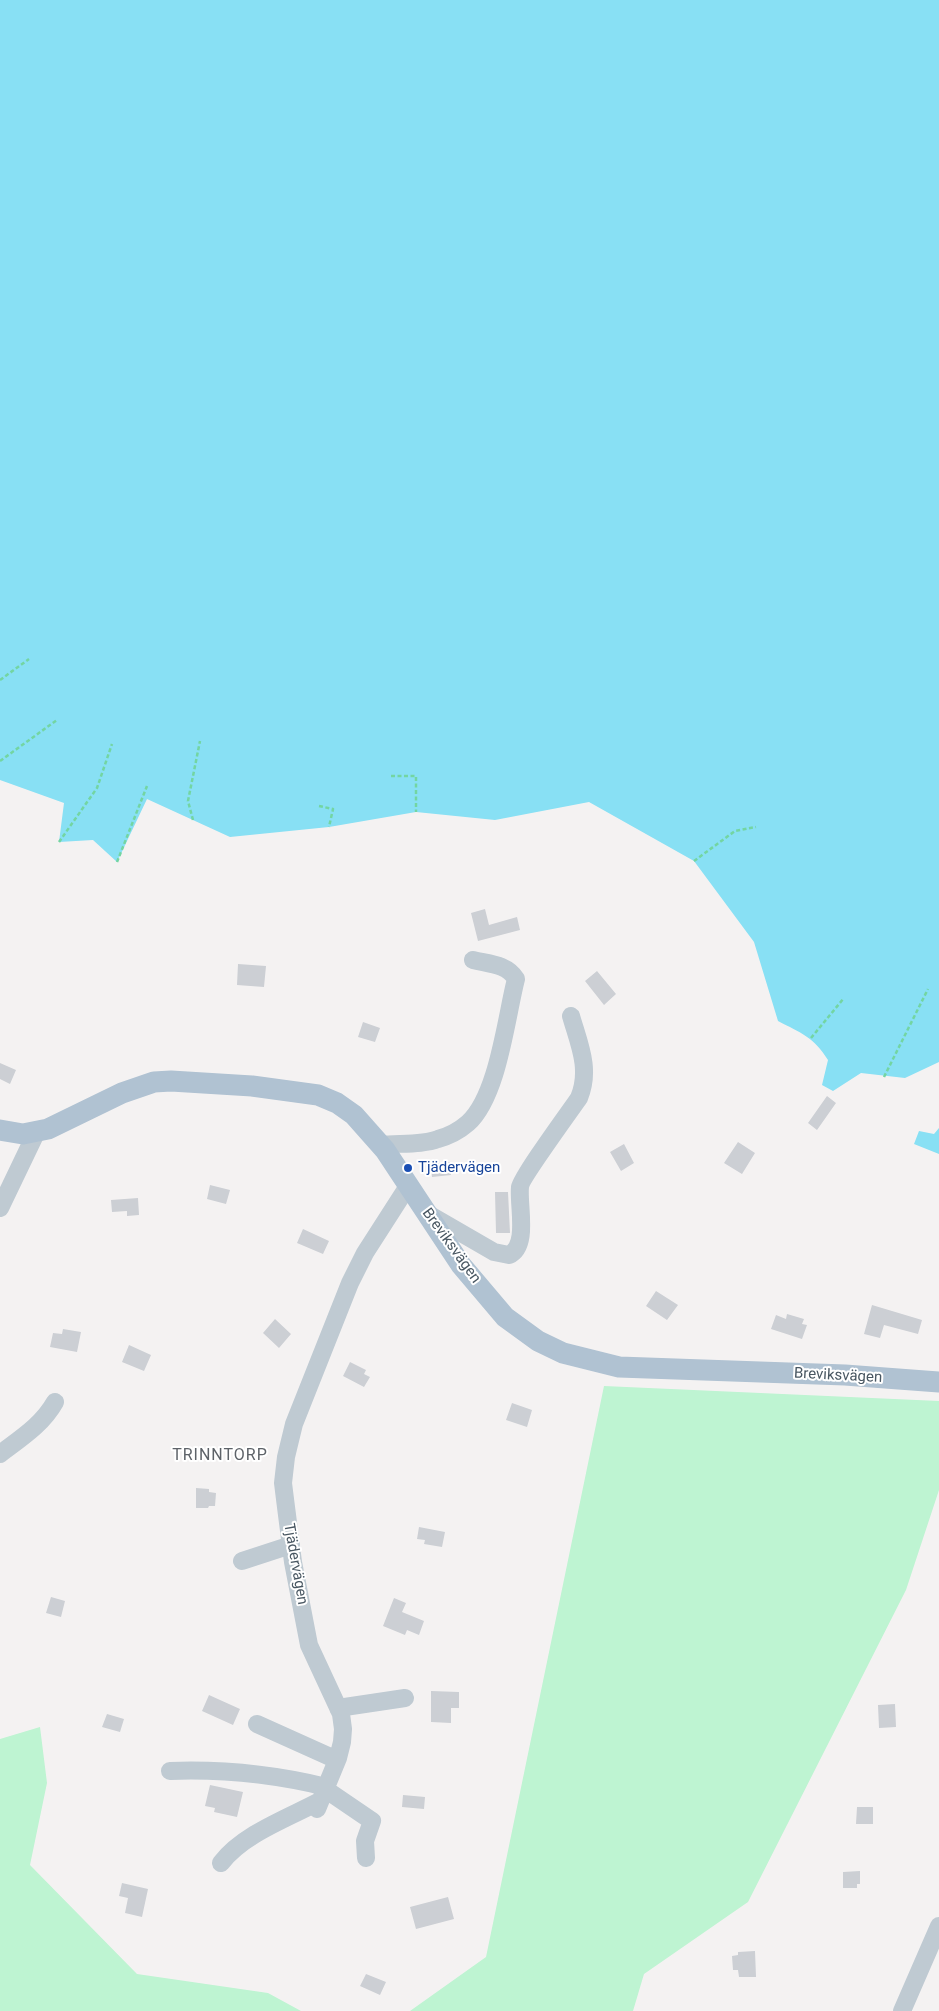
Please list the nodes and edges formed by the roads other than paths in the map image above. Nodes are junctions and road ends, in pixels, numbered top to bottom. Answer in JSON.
{"nodes":[{"id":1,"x":473,"y":960,"type":"dead end"},
{"id":2,"x":571,"y":1016,"type":"dead end"},
{"id":3,"x":0,"y":1130,"type":"edge"},
{"id":4,"x":36,"y":1133,"type":"junction"},
{"id":5,"x":381,"y":1145,"type":"junction"},
{"id":6,"x":408,"y":1186,"type":"junction"},
{"id":7,"x":0,"y":1208,"type":"edge"},
{"id":8,"x":427,"y":1214,"type":"junction"},
{"id":9,"x":939,"y":1382,"type":"edge"},
{"id":10,"x":55,"y":1402,"type":"dead end"},
{"id":11,"x":0,"y":1454,"type":"edge"},
{"id":12,"x":291,"y":1545,"type":"junction"},
{"id":13,"x":242,"y":1561,"type":"dead end"},
{"id":14,"x":405,"y":1698,"type":"dead end"},
{"id":15,"x":338,"y":1708,"type":"junction"},
{"id":16,"x":257,"y":1724,"type":"dead end"},
{"id":17,"x":337,"y":1760,"type":"junction"},
{"id":18,"x":170,"y":1771,"type":"dead end"},
{"id":19,"x":322,"y":1797,"type":"junction"},
{"id":20,"x":366,"y":1858,"type":"dead end"},
{"id":21,"x":221,"y":1863,"type":"dead end"},
{"id":22,"x":939,"y":1926,"type":"edge"},
{"id":23,"x":906,"y":2007,"type":"edge"}],
"edges":[{"from":1,"to":5,"type":"street"},
{"from":2,"to":8,"type":"street"},
{"from":3,"to":4,"type":"main road","name":"Breviksvägen"},
{"from":4,"to":5,"type":"main road","name":"Breviksvägen"},
{"from":4,"to":7,"type":"street"},
{"from":5,"to":6,"type":"main road","name":"Breviksvägen"},
{"from":6,"to":8,"type":"main road","name":"Breviksvägen"},
{"from":6,"to":12,"type":"street","name":"Tjädervägen"},
{"from":8,"to":9,"type":"main road","name":"Breviksvägen"},
{"from":10,"to":11,"type":"street"},
{"from":12,"to":13,"type":"street"},
{"from":12,"to":15,"type":"street","name":"Tjädervägen"},
{"from":14,"to":15,"type":"street"},
{"from":15,"to":17,"type":"street","name":"Tjädervägen"},
{"from":16,"to":17,"type":"street"},
{"from":17,"to":19,"type":"street","name":"Tjädervägen"},
{"from":18,"to":19,"type":"street"},
{"from":19,"to":20,"type":"street"},
{"from":19,"to":21,"type":"street"},
{"from":22,"to":23,"type":"street"}]}
